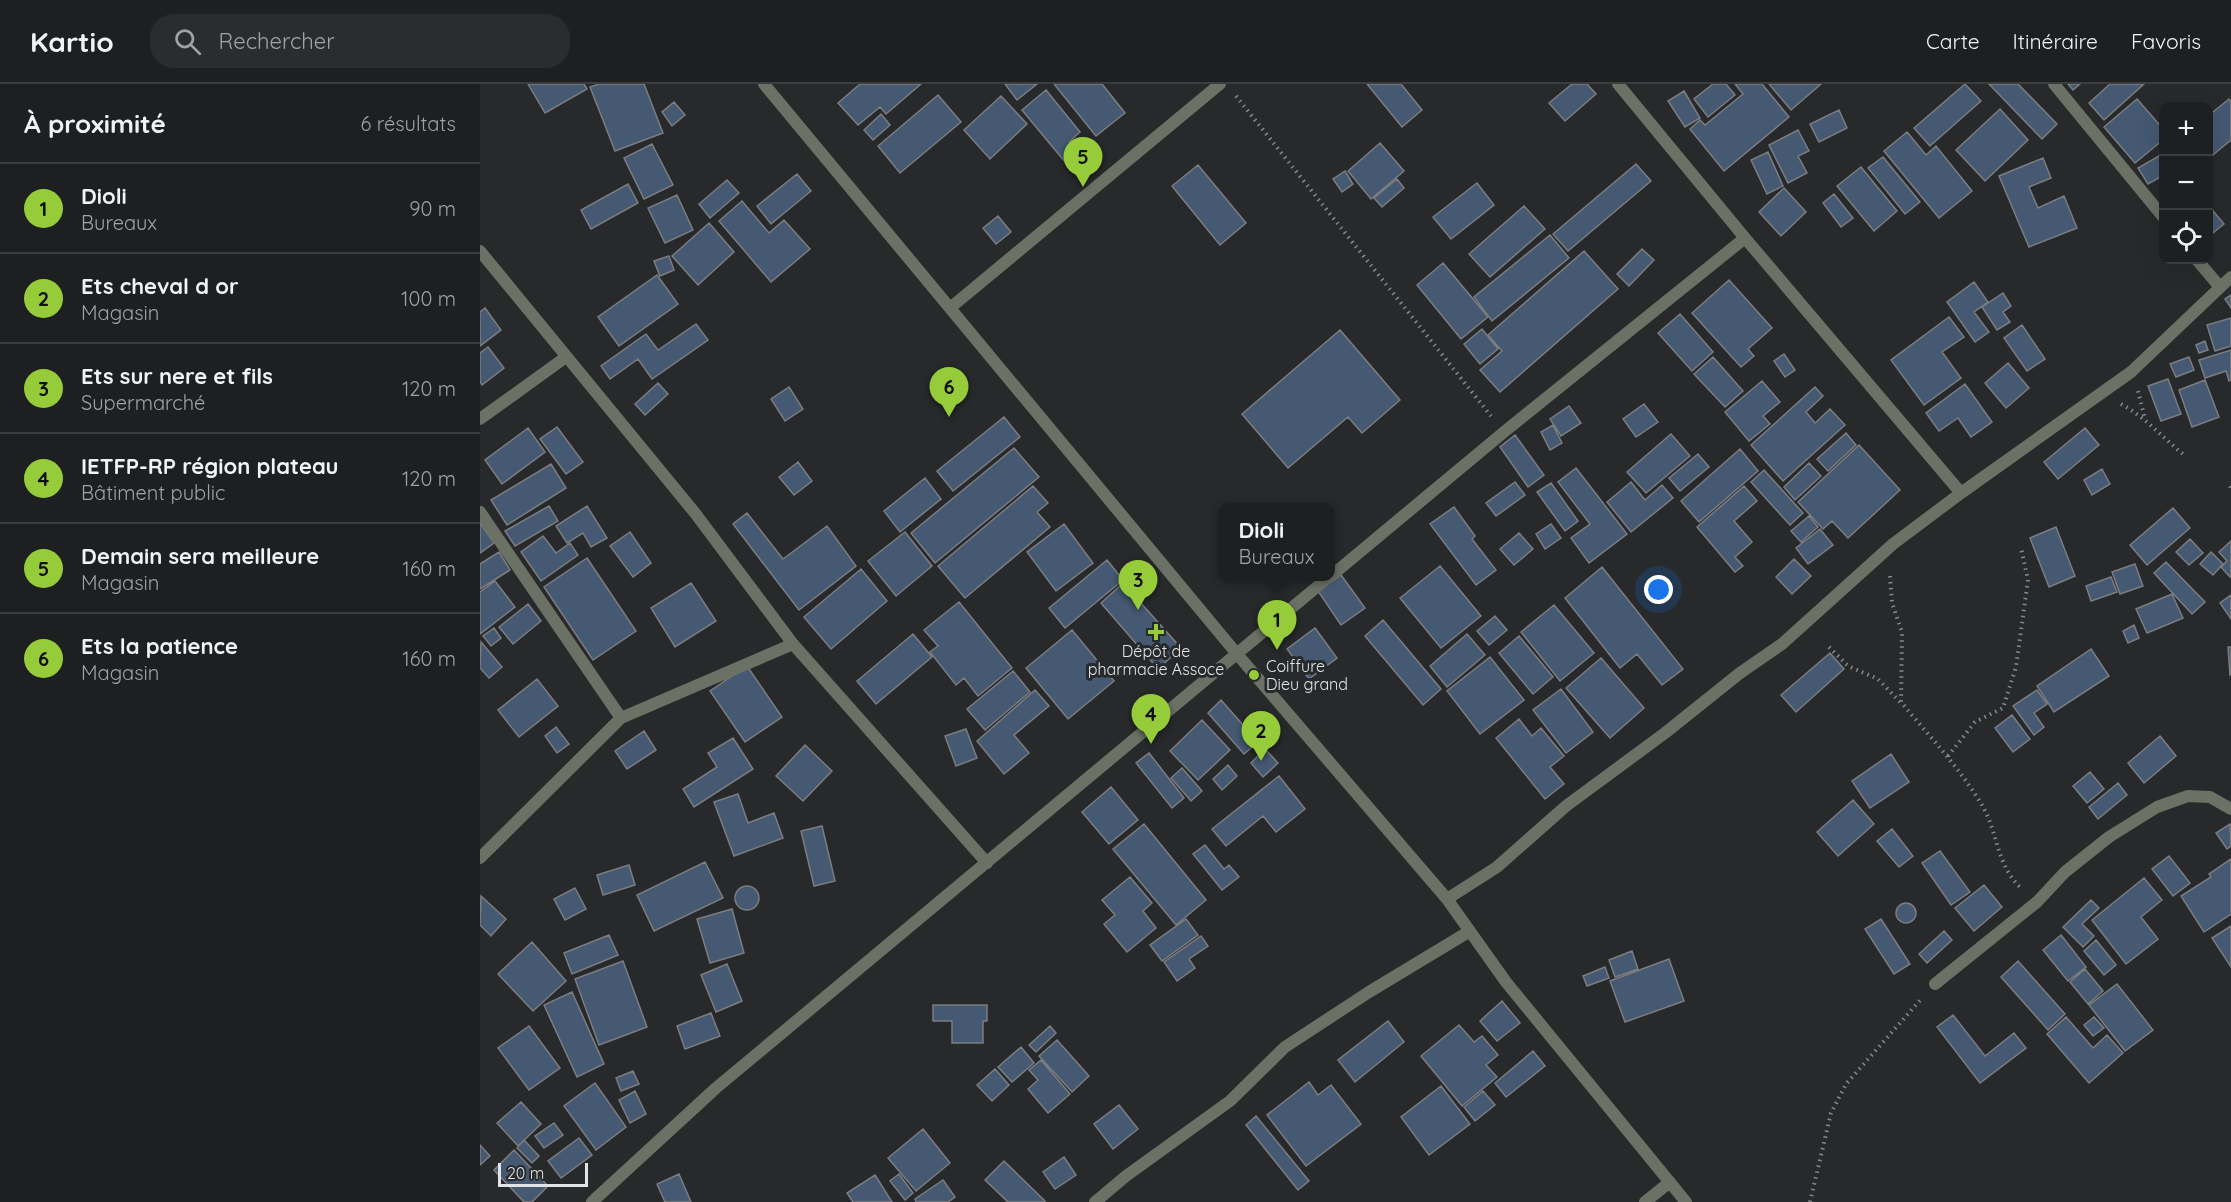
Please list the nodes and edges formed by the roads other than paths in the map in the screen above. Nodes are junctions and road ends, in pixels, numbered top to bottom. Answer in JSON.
{"nodes":[{"id":1,"x":764,"y":84,"type":"edge"},
{"id":2,"x":1220,"y":84,"type":"edge"},
{"id":3,"x":1618,"y":84,"type":"edge"},
{"id":4,"x":2054,"y":84,"type":"edge"},
{"id":5,"x":2159,"y":213,"type":"edge"},
{"id":6,"x":1745,"y":238,"type":"junction"},
{"id":7,"x":480,"y":251,"type":"edge"},
{"id":8,"x":2200,"y":264,"type":"edge"},
{"id":9,"x":2231,"y":277,"type":"edge"},
{"id":10,"x":2220,"y":287,"type":"junction"},
{"id":11,"x":950,"y":308,"type":"junction"},
{"id":12,"x":566,"y":357,"type":"junction"},
{"id":13,"x":480,"y":419,"type":"edge"},
{"id":14,"x":1961,"y":493,"type":"junction"},
{"id":15,"x":480,"y":512,"type":"edge"},
{"id":16,"x":1335,"y":573,"type":"edge"},
{"id":17,"x":1325,"y":581,"type":"edge"},
{"id":18,"x":793,"y":644,"type":"junction"},
{"id":19,"x":1237,"y":654,"type":"junction"},
{"id":20,"x":621,"y":718,"type":"junction"},
{"id":21,"x":2231,"y":809,"type":"edge"},
{"id":22,"x":480,"y":858,"type":"edge"},
{"id":23,"x":987,"y":862,"type":"junction"},
{"id":24,"x":1446,"y":899,"type":"junction"},
{"id":25,"x":1470,"y":931,"type":"junction"},
{"id":26,"x":1935,"y":984,"type":"road end"},
{"id":27,"x":1670,"y":1182,"type":"junction"},
{"id":28,"x":592,"y":1202,"type":"edge"},
{"id":29,"x":1095,"y":1202,"type":"edge"},
{"id":30,"x":1645,"y":1202,"type":"edge"},
{"id":31,"x":1686,"y":1202,"type":"edge"}],
"edges":[{"from":1,"to":11,"type":"street"},
{"from":2,"to":11,"type":"street"},
{"from":3,"to":6,"type":"street"},
{"from":4,"to":5,"type":"street"},
{"from":6,"to":14,"type":"street"},
{"from":6,"to":16,"type":"street"},
{"from":7,"to":12,"type":"street"},
{"from":8,"to":10,"type":"street"},
{"from":9,"to":10,"type":"street"},
{"from":10,"to":14,"type":"street"},
{"from":11,"to":19,"type":"street"},
{"from":12,"to":13,"type":"street"},
{"from":12,"to":18,"type":"street"},
{"from":14,"to":24,"type":"street"},
{"from":15,"to":20,"type":"street"},
{"from":17,"to":19,"type":"street"},
{"from":18,"to":20,"type":"street"},
{"from":18,"to":23,"type":"street"},
{"from":19,"to":23,"type":"street"},
{"from":19,"to":24,"type":"street"},
{"from":20,"to":22,"type":"street"},
{"from":21,"to":26,"type":"street"},
{"from":23,"to":28,"type":"street"},
{"from":24,"to":25,"type":"street"},
{"from":25,"to":27,"type":"street"},
{"from":25,"to":29,"type":"street"},
{"from":27,"to":30,"type":"street"},
{"from":27,"to":31,"type":"street"}]}
